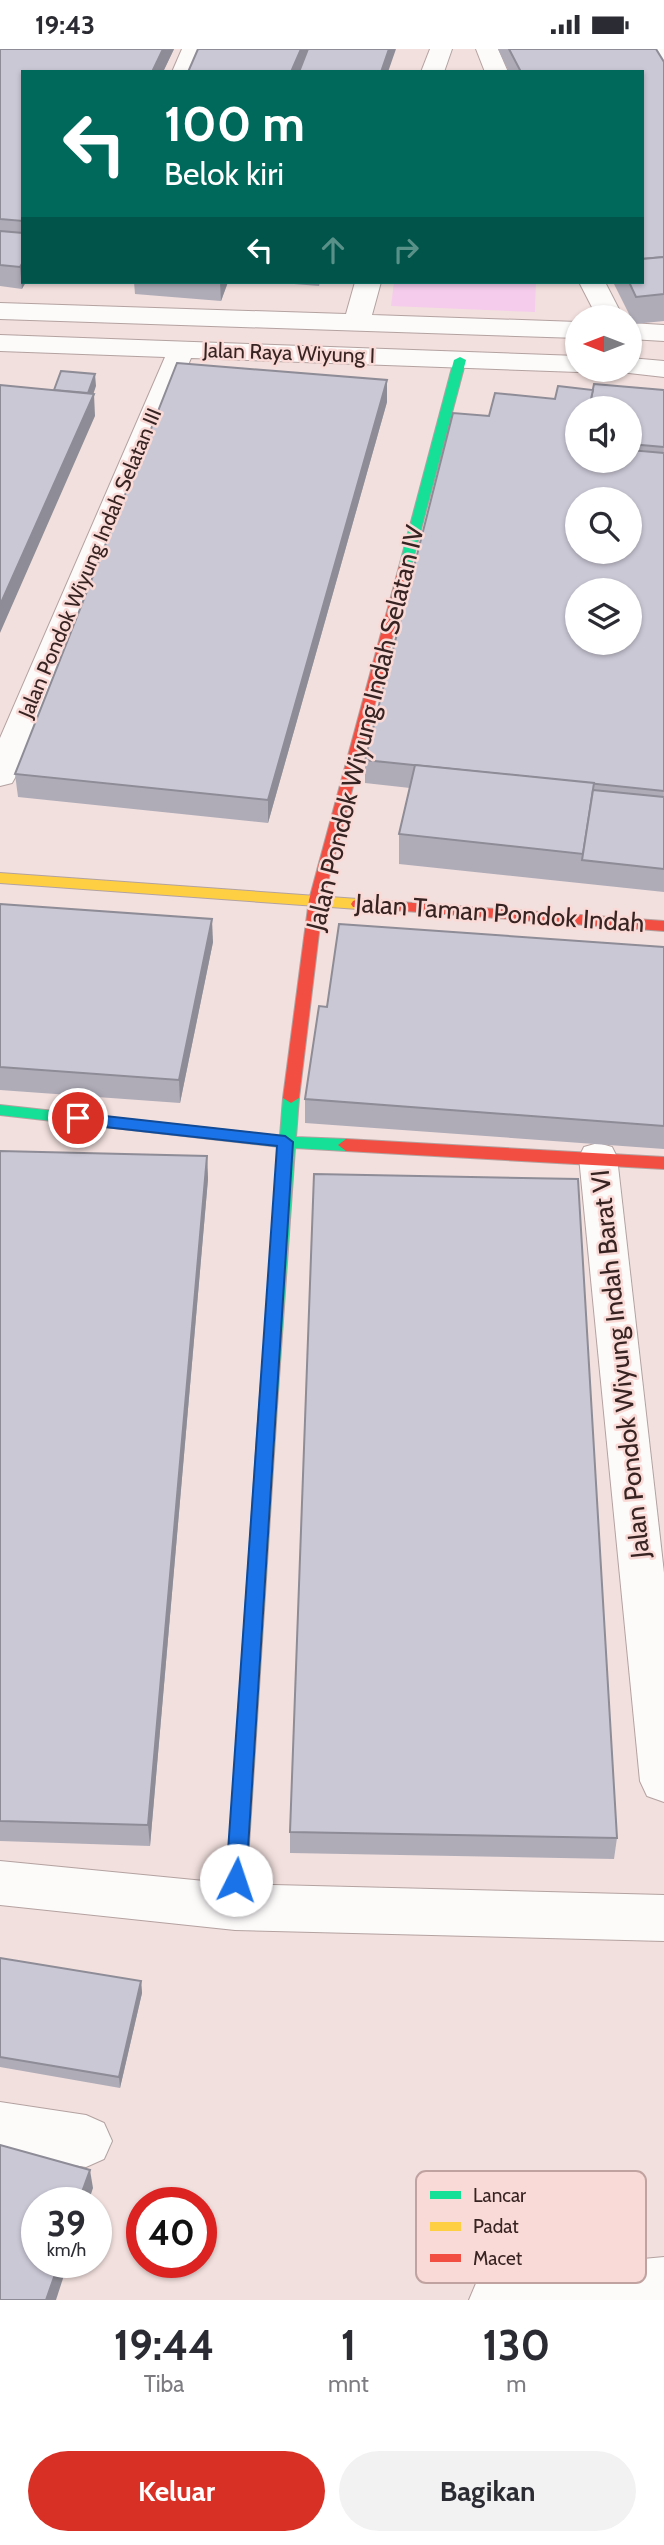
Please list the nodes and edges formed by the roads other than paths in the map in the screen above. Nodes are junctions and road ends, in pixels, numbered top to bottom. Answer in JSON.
{"nodes":[{"id":1,"x":193,"y":49,"type":"edge"},
{"id":2,"x":441,"y":49,"type":"edge"},
{"id":3,"x":487,"y":49,"type":"edge"},
{"id":4,"x":661,"y":49,"type":"edge"},
{"id":5,"x":664,"y":54,"type":"edge"},
{"id":6,"x":184,"y":70,"type":"edge"},
{"id":7,"x":433,"y":70,"type":"edge"},
{"id":8,"x":496,"y":70,"type":"edge"},
{"id":9,"x":367,"y":284,"type":"edge"},
{"id":10,"x":593,"y":284,"type":"edge"},
{"id":11,"x":604,"y":305,"type":"edge"},
{"id":12,"x":0,"y":311,"type":"edge"},
{"id":13,"x":357,"y":324,"type":"junction"},
{"id":14,"x":565,"y":330,"type":"edge"},
{"id":15,"x":642,"y":332,"type":"edge"},
{"id":16,"x":664,"y":333,"type":"edge"},
{"id":17,"x":0,"y":343,"type":"edge"},
{"id":18,"x":181,"y":350,"type":"junction"},
{"id":19,"x":460,"y":360,"type":"junction"},
{"id":20,"x":565,"y":363,"type":"edge"},
{"id":21,"x":642,"y":367,"type":"edge"},
{"id":22,"x":664,"y":369,"type":"edge"},
{"id":23,"x":0,"y":776,"type":"edge"},
{"id":24,"x":0,"y":878,"type":"edge"},
{"id":25,"x":316,"y":900,"type":"junction"},
{"id":26,"x":664,"y":926,"type":"edge"},
{"id":27,"x":0,"y":1110,"type":"edge"},
{"id":28,"x":285,"y":1142,"type":"junction"},
{"id":29,"x":598,"y":1157,"type":"junction"},
{"id":30,"x":664,"y":1163,"type":"edge"},
{"id":31,"x":664,"y":1781,"type":"edge"},
{"id":32,"x":0,"y":1883,"type":"edge"},
{"id":33,"x":235,"y":1907,"type":"junction"},
{"id":34,"x":664,"y":1918,"type":"edge"},
{"id":35,"x":0,"y":2129,"type":"edge"},
{"id":36,"x":86,"y":2141,"type":"dead end"},
{"id":37,"x":664,"y":2284,"type":"edge"},
{"id":38,"x":496,"y":2300,"type":"edge"}],
"edges":[{"from":1,"to":6,"type":"street"},
{"from":2,"to":7,"type":"street"},
{"from":3,"to":8,"type":"street"},
{"from":4,"to":5,"type":"street"},
{"from":9,"to":13,"type":"street"},
{"from":10,"to":11,"type":"street"},
{"from":12,"to":13,"type":"street","name":"Jalan Raya Wiyung I"},
{"from":13,"to":14,"type":"street","name":"Jalan Raya Wiyung I"},
{"from":15,"to":16,"type":"street"},
{"from":17,"to":18,"type":"street","name":"Jalan Raya Wiyung I"},
{"from":18,"to":19,"type":"street","name":"Jalan Raya Wiyung I"},
{"from":18,"to":23,"type":"street","name":"Jalan Pondok Wiyung Indah Selatan III"},
{"from":19,"to":20,"type":"street","name":"Jalan Raya Wiyung I"},
{"from":19,"to":25,"type":"street","name":"Jalan Pondok Wiyung Indah Selatan IV"},
{"from":21,"to":22,"type":"street"},
{"from":24,"to":25,"type":"street","name":"Jalan Taman Pondok Indah"},
{"from":25,"to":26,"type":"street","name":"Jalan Taman Pondok Indah"},
{"from":25,"to":28,"type":"street","name":"Jalan Pondok Wiyung Indah Selatan IV"},
{"from":27,"to":28,"type":"street"},
{"from":28,"to":29,"type":"street"},
{"from":28,"to":33,"type":"street","name":"Jalan Pondok Wiyung Indah Selatan IV"},
{"from":29,"to":30,"type":"street"},
{"from":29,"to":31,"type":"street","name":"Jalan Pondok Wiyung Indah Barat VI"},
{"from":32,"to":33,"type":"street"},
{"from":33,"to":34,"type":"street"},
{"from":35,"to":36,"type":"street"},
{"from":37,"to":38,"type":"street"}]}
